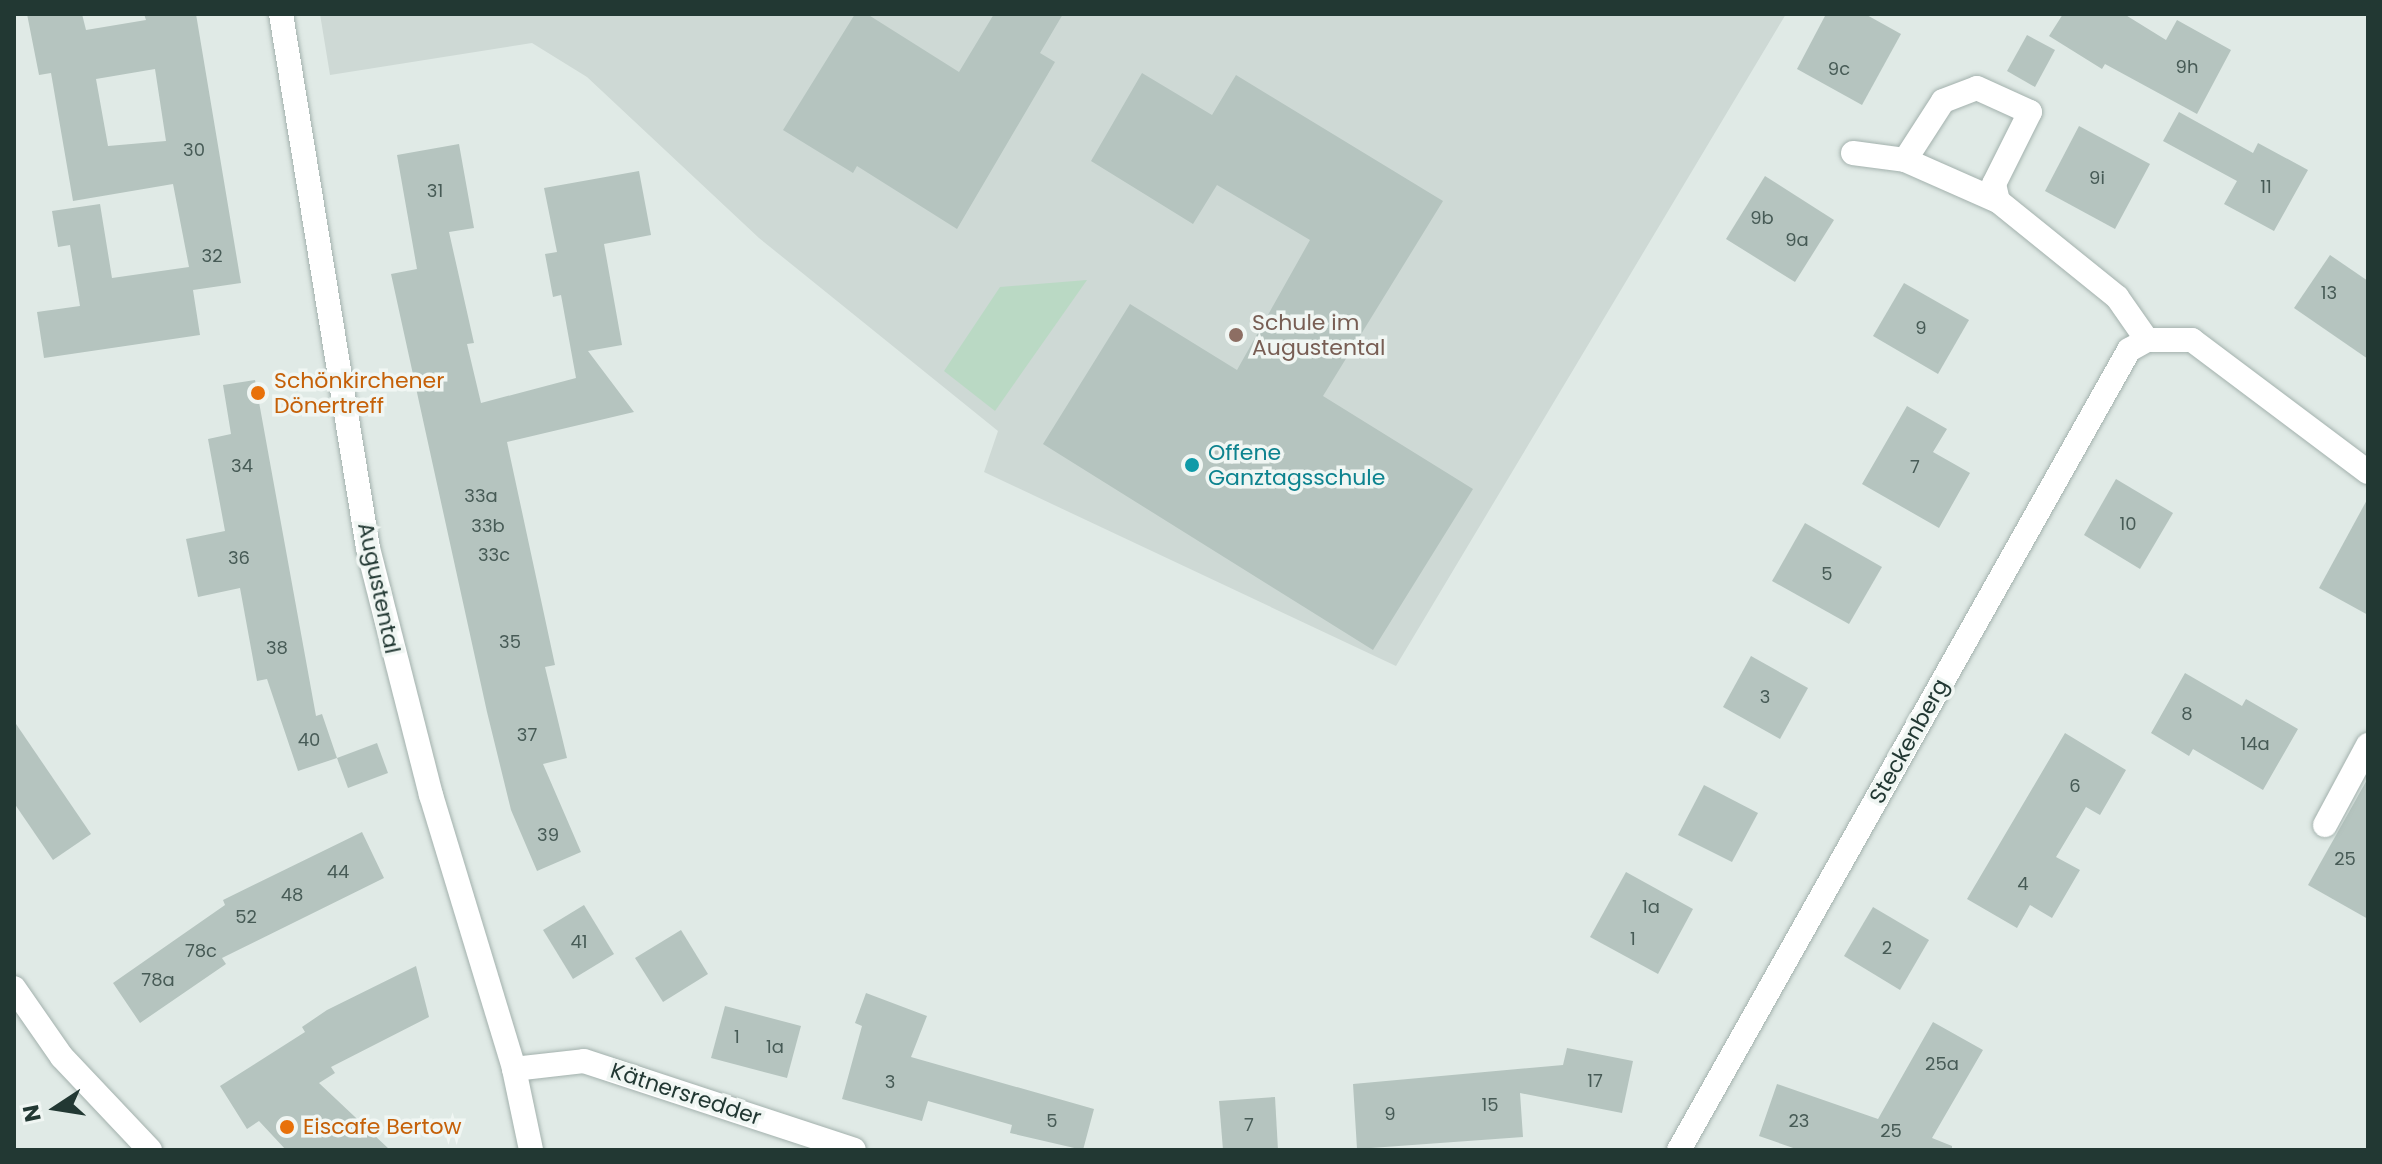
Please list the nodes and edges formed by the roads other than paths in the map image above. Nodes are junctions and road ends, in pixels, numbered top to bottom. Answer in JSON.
{"nodes":[{"id":1,"x":281,"y":14,"type":"edge"},
{"id":2,"x":1853,"y":153,"type":"dead end"},
{"id":3,"x":1905,"y":160,"type":"junction"},
{"id":4,"x":1998,"y":201,"type":"junction"},
{"id":5,"x":2147,"y":340,"type":"junction"},
{"id":6,"x":2368,"y":472,"type":"edge"},
{"id":7,"x":2368,"y":745,"type":"edge"},
{"id":8,"x":2325,"y":825,"type":"dead end"},
{"id":9,"x":14,"y":988,"type":"edge"},
{"id":10,"x":514,"y":1069,"type":"junction"},
{"id":11,"x":150,"y":1150,"type":"edge"},
{"id":12,"x":531,"y":1150,"type":"edge"},
{"id":13,"x":854,"y":1150,"type":"edge"},
{"id":14,"x":1679,"y":1150,"type":"edge"}],
"edges":[{"from":1,"to":10,"type":"street","name":"Augustental"},
{"from":2,"to":3,"type":"street"},
{"from":3,"to":4,"type":"street"},
{"from":3,"to":4,"type":"street"},
{"from":4,"to":5,"type":"street"},
{"from":5,"to":6,"type":"street"},
{"from":5,"to":14,"type":"street","name":"Steckenberg"},
{"from":7,"to":8,"type":"street"},
{"from":9,"to":11,"type":"street"},
{"from":10,"to":12,"type":"street","name":"Augustental"},
{"from":10,"to":13,"type":"street","name":"Kätnersredder"}]}
